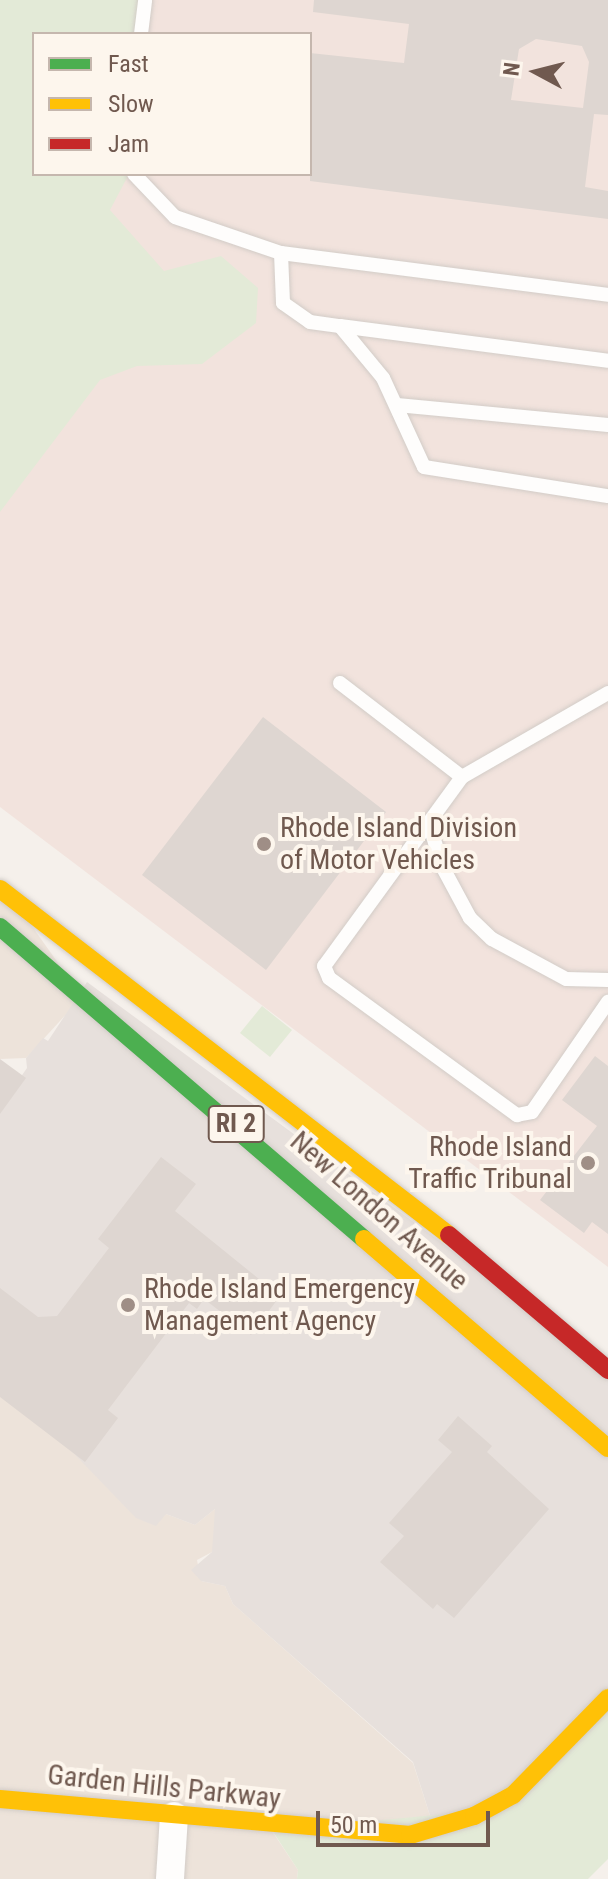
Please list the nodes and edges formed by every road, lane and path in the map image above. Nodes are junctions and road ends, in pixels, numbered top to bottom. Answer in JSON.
{"nodes":[{"id":1,"x":145,"y":0,"type":"edge"},
{"id":2,"x":141,"y":32,"type":"edge"},
{"id":3,"x":136,"y":176,"type":"edge"},
{"id":4,"x":281,"y":253,"type":"junction"},
{"id":5,"x":608,"y":295,"type":"edge"},
{"id":6,"x":340,"y":326,"type":"junction"},
{"id":7,"x":608,"y":361,"type":"edge"},
{"id":8,"x":397,"y":405,"type":"junction"},
{"id":9,"x":608,"y":425,"type":"edge"},
{"id":10,"x":608,"y":496,"type":"edge"},
{"id":11,"x":340,"y":683,"type":"dead end"},
{"id":12,"x":608,"y":693,"type":"edge"},
{"id":13,"x":462,"y":777,"type":"junction"},
{"id":14,"x":429,"y":823,"type":"junction"},
{"id":15,"x":0,"y":889,"type":"edge"},
{"id":16,"x":0,"y":927,"type":"edge"},
{"id":17,"x":608,"y":980,"type":"edge"},
{"id":18,"x":608,"y":1002,"type":"edge"},
{"id":19,"x":608,"y":1370,"type":"edge"},
{"id":20,"x":608,"y":1448,"type":"edge"},
{"id":21,"x":608,"y":1698,"type":"edge"},
{"id":22,"x":0,"y":1799,"type":"edge"},
{"id":23,"x":174,"y":1816,"type":"junction"},
{"id":24,"x":170,"y":1879,"type":"edge"}],
"edges":[{"from":1,"to":2,"type":"lane"},
{"from":3,"to":4,"type":"lane"},
{"from":4,"to":5,"type":"lane"},
{"from":4,"to":6,"type":"lane"},
{"from":6,"to":7,"type":"lane"},
{"from":6,"to":8,"type":"lane"},
{"from":8,"to":9,"type":"lane"},
{"from":8,"to":10,"type":"lane"},
{"from":11,"to":13,"type":"lane"},
{"from":12,"to":13,"type":"lane"},
{"from":13,"to":14,"type":"lane"},
{"from":14,"to":17,"type":"lane"},
{"from":14,"to":18,"type":"lane"},
{"from":15,"to":19,"type":"main road","name":"New London Avenue","number":"RI 2"},
{"from":16,"to":20,"type":"main road","name":"New London Avenue","number":"RI 2"},
{"from":21,"to":23,"type":"main road","name":"Garden Hills Parkway"},
{"from":22,"to":23,"type":"main road","name":"Garden Hills Parkway"},
{"from":23,"to":24,"type":"street"}]}
